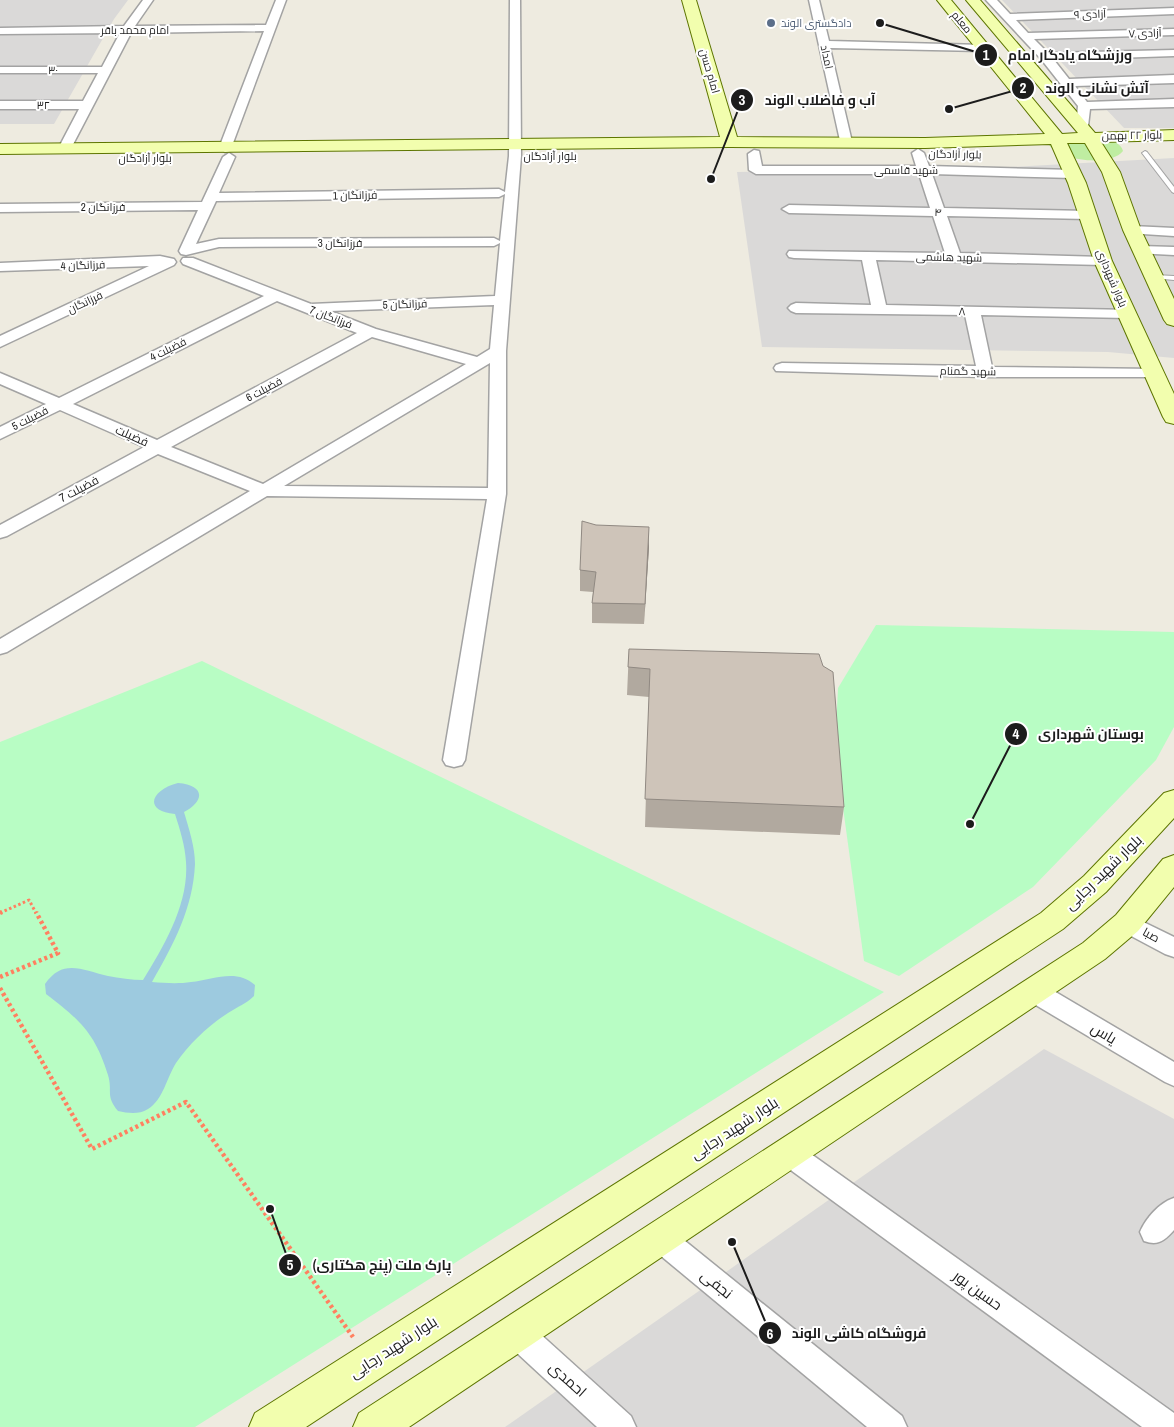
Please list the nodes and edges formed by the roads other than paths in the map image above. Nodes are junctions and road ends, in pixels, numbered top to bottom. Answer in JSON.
{"nodes":[{"id":1,"x":148,"y":0,"type":"edge"},
{"id":2,"x":281,"y":0,"type":"edge"},
{"id":3,"x":515,"y":0,"type":"edge"},
{"id":4,"x":689,"y":0,"type":"edge"},
{"id":5,"x":814,"y":0,"type":"edge"},
{"id":6,"x":944,"y":0,"type":"edge"},
{"id":7,"x":973,"y":0,"type":"edge"},
{"id":8,"x":991,"y":0,"type":"edge"},
{"id":9,"x":1174,"y":11,"type":"edge"},
{"id":10,"x":1007,"y":17,"type":"junction"},
{"id":11,"x":269,"y":28,"type":"junction"},
{"id":12,"x":127,"y":30,"type":"junction"},
{"id":13,"x":0,"y":31,"type":"edge"},
{"id":14,"x":1174,"y":32,"type":"edge"},
{"id":15,"x":1026,"y":36,"type":"junction"},
{"id":16,"x":824,"y":44,"type":"junction"},
{"id":17,"x":983,"y":48,"type":"junction"},
{"id":18,"x":1174,"y":53,"type":"edge"},
{"id":19,"x":1045,"y":57,"type":"junction"},
{"id":20,"x":0,"y":70,"type":"edge"},
{"id":21,"x":106,"y":70,"type":"junction"},
{"id":22,"x":1174,"y":79,"type":"edge"},
{"id":23,"x":1066,"y":83,"type":"junction"},
{"id":24,"x":1174,"y":104,"type":"edge"},
{"id":25,"x":0,"y":105,"type":"edge"},
{"id":26,"x":86,"y":105,"type":"junction"},
{"id":27,"x":1084,"y":106,"type":"junction"},
{"id":28,"x":1086,"y":131,"type":"junction"},
{"id":29,"x":1174,"y":135,"type":"edge"},
{"id":30,"x":1056,"y":137,"type":"junction"},
{"id":31,"x":730,"y":142,"type":"junction"},
{"id":32,"x":846,"y":142,"type":"junction"},
{"id":33,"x":0,"y":149,"type":"edge"},
{"id":34,"x":64,"y":149,"type":"junction"},
{"id":35,"x":515,"y":150,"type":"junction"},
{"id":36,"x":227,"y":152,"type":"junction"},
{"id":37,"x":1145,"y":153,"type":"junction"},
{"id":38,"x":1164,"y":153,"type":"dead end"},
{"id":39,"x":754,"y":154,"type":"junction"},
{"id":40,"x":918,"y":154,"type":"junction"},
{"id":41,"x":1115,"y":154,"type":"junction"},
{"id":42,"x":1051,"y":156,"type":"junction"},
{"id":43,"x":0,"y":158,"type":"edge"},
{"id":44,"x":924,"y":170,"type":"junction"},
{"id":45,"x":1073,"y":174,"type":"junction"},
{"id":46,"x":1174,"y":191,"type":"edge"},
{"id":47,"x":499,"y":192,"type":"dead end"},
{"id":48,"x":209,"y":201,"type":"junction"},
{"id":49,"x":0,"y":208,"type":"edge"},
{"id":50,"x":789,"y":209,"type":"dead end"},
{"id":51,"x":938,"y":212,"type":"junction"},
{"id":52,"x":1088,"y":215,"type":"junction"},
{"id":53,"x":1132,"y":230,"type":"junction"},
{"id":54,"x":1174,"y":232,"type":"edge"},
{"id":55,"x":494,"y":242,"type":"dead end"},
{"id":56,"x":1140,"y":250,"type":"junction"},
{"id":57,"x":1174,"y":252,"type":"edge"},
{"id":58,"x":794,"y":254,"type":"dead end"},
{"id":59,"x":187,"y":256,"type":"junction"},
{"id":60,"x":868,"y":256,"type":"junction"},
{"id":61,"x":954,"y":258,"type":"junction"},
{"id":62,"x":167,"y":260,"type":"junction"},
{"id":63,"x":1103,"y":261,"type":"junction"},
{"id":64,"x":2,"y":268,"type":"edge"},
{"id":65,"x":1155,"y":277,"type":"junction"},
{"id":66,"x":1174,"y":278,"type":"edge"},
{"id":67,"x":276,"y":296,"type":"junction"},
{"id":68,"x":502,"y":300,"type":"junction"},
{"id":69,"x":308,"y":308,"type":"junction"},
{"id":70,"x":796,"y":308,"type":"dead end"},
{"id":71,"x":879,"y":308,"type":"junction"},
{"id":72,"x":972,"y":311,"type":"junction"},
{"id":73,"x":1127,"y":313,"type":"junction"},
{"id":74,"x":1174,"y":320,"type":"edge"},
{"id":75,"x":370,"y":332,"type":"junction"},
{"id":76,"x":0,"y":342,"type":"edge"},
{"id":77,"x":498,"y":351,"type":"junction"},
{"id":78,"x":478,"y":362,"type":"junction"},
{"id":79,"x":782,"y":368,"type":"dead end"},
{"id":80,"x":986,"y":372,"type":"junction"},
{"id":81,"x":1155,"y":374,"type":"junction"},
{"id":82,"x":0,"y":378,"type":"edge"},
{"id":83,"x":60,"y":403,"type":"junction"},
{"id":84,"x":1174,"y":417,"type":"edge"},
{"id":85,"x":0,"y":434,"type":"edge"},
{"id":86,"x":158,"y":447,"type":"junction"},
{"id":87,"x":265,"y":491,"type":"junction"},
{"id":88,"x":497,"y":494,"type":"junction"},
{"id":89,"x":0,"y":532,"type":"edge"},
{"id":90,"x":0,"y":648,"type":"edge"},
{"id":91,"x":454,"y":760,"type":"dead end"},
{"id":92,"x":1174,"y":800,"type":"edge"},
{"id":93,"x":1174,"y":866,"type":"edge"},
{"id":94,"x":1127,"y":923,"type":"junction"},
{"id":95,"x":1174,"y":948,"type":"edge"},
{"id":96,"x":1033,"y":991,"type":"junction"},
{"id":97,"x":1174,"y":1075,"type":"edge"},
{"id":98,"x":787,"y":1152,"type":"junction"},
{"id":99,"x":1174,"y":1210,"type":"edge"},
{"id":100,"x":1154,"y":1232,"type":"dead end"},
{"id":101,"x":659,"y":1237,"type":"junction"},
{"id":102,"x":516,"y":1332,"type":"junction"},
{"id":103,"x":383,"y":1425,"type":"edge"},
{"id":104,"x":270,"y":1427,"type":"edge"},
{"id":105,"x":620,"y":1427,"type":"edge"},
{"id":106,"x":891,"y":1427,"type":"edge"},
{"id":107,"x":1168,"y":1427,"type":"edge"}],
"edges":[{"from":1,"to":12,"type":"street"},
{"from":2,"to":11,"type":"street"},
{"from":3,"to":35,"type":"street"},
{"from":4,"to":31,"type":"street","name":"امام حسن"},
{"from":5,"to":16,"type":"street","name":"امداد"},
{"from":6,"to":17,"type":"street","name":"معلم"},
{"from":7,"to":28,"type":"street"},
{"from":8,"to":10,"type":"street"},
{"from":9,"to":10,"type":"street","name":"آزادی ۹"},
{"from":10,"to":15,"type":"street"},
{"from":11,"to":12,"type":"street","name":"امام محمد باقر"},
{"from":11,"to":36,"type":"street"},
{"from":12,"to":13,"type":"street","name":"امام محمد باقر"},
{"from":12,"to":21,"type":"street"},
{"from":14,"to":15,"type":"street","name":"آزادی ۷"},
{"from":15,"to":19,"type":"street"},
{"from":16,"to":17,"type":"street"},
{"from":16,"to":32,"type":"street","name":"امداد"},
{"from":17,"to":30,"type":"street","name":"معلم"},
{"from":18,"to":19,"type":"street"},
{"from":19,"to":23,"type":"street"},
{"from":20,"to":21,"type":"street","name":"۳۰"},
{"from":21,"to":26,"type":"street"},
{"from":22,"to":23,"type":"street"},
{"from":23,"to":27,"type":"street"},
{"from":24,"to":27,"type":"street"},
{"from":25,"to":26,"type":"street","name":"۳۲"},
{"from":26,"to":34,"type":"street"},
{"from":27,"to":28,"type":"street"},
{"from":28,"to":29,"type":"street","name":"بلوار ۲۲ بهمن"},
{"from":28,"to":30,"type":"street","name":"بلوار آزادگان"},
{"from":28,"to":41,"type":"street"},
{"from":30,"to":32,"type":"street","name":"بلوار آزادگان"},
{"from":30,"to":42,"type":"street","name":"بلوار شهرداری"},
{"from":31,"to":32,"type":"street","name":"بلوار آزادگان"},
{"from":31,"to":35,"type":"street","name":"بلوار آزادگان"},
{"from":33,"to":34,"type":"street","name":"بلوار آزادگان"},
{"from":34,"to":36,"type":"street","name":"بلوار آزادگان"},
{"from":35,"to":36,"type":"street","name":"بلوار آزادگان"},
{"from":35,"to":39,"type":"street","name":"بلوار آزادگان"},
{"from":35,"to":68,"type":"street"},
{"from":36,"to":43,"type":"street","name":"بلوار آزادگان"},
{"from":36,"to":48,"type":"street"},
{"from":37,"to":38,"type":"street","name":"بلوار ۲۲ بهمن"},
{"from":37,"to":41,"type":"street","name":"بلوار ۲۲ بهمن"},
{"from":37,"to":46,"type":"lane"},
{"from":39,"to":40,"type":"street","name":"بلوار آزادگان"},
{"from":39,"to":44,"type":"street","name":"شهید قاسمی"},
{"from":40,"to":42,"type":"street","name":"بلوار آزادگان"},
{"from":40,"to":44,"type":"street"},
{"from":41,"to":42,"type":"street","name":"بلوار آزادگان"},
{"from":41,"to":53,"type":"street"},
{"from":42,"to":45,"type":"street","name":"بلوار شهرداری"},
{"from":44,"to":45,"type":"street","name":"شهید قاسمی"},
{"from":44,"to":51,"type":"street"},
{"from":45,"to":52,"type":"street","name":"بلوار شهرداری"},
{"from":47,"to":48,"type":"street","name":"فرزانگان 1"},
{"from":48,"to":49,"type":"street","name":"فرزانگان 2"},
{"from":48,"to":59,"type":"street"},
{"from":50,"to":51,"type":"street","name":"۴"},
{"from":51,"to":52,"type":"street","name":"۴"},
{"from":51,"to":61,"type":"street"},
{"from":52,"to":63,"type":"street","name":"بلوار شهرداری"},
{"from":53,"to":54,"type":"street"},
{"from":53,"to":56,"type":"street"},
{"from":55,"to":59,"type":"street","name":"فرزانگان 3"},
{"from":56,"to":57,"type":"street"},
{"from":56,"to":65,"type":"street"},
{"from":58,"to":60,"type":"street","name":"شهید هاشمی"},
{"from":59,"to":62,"type":"street","name":"فرزانگان 3"},
{"from":59,"to":67,"type":"street","name":"فرزانگان 7"},
{"from":60,"to":61,"type":"street","name":"شهید هاشمی"},
{"from":60,"to":71,"type":"street"},
{"from":61,"to":63,"type":"street","name":"شهید هاشمی"},
{"from":62,"to":64,"type":"street","name":"فرزانگان 4"},
{"from":62,"to":76,"type":"street","name":"فرزانگان"},
{"from":63,"to":73,"type":"street","name":"بلوار شهرداری"},
{"from":65,"to":66,"type":"lane"},
{"from":65,"to":74,"type":"street"},
{"from":67,"to":69,"type":"street","name":"فرزانگان 7"},
{"from":67,"to":83,"type":"street","name":"فضیلت 4"},
{"from":68,"to":69,"type":"street","name":"فرزانگان 5"},
{"from":68,"to":77,"type":"street"},
{"from":69,"to":75,"type":"street","name":"فرزانگان 7"},
{"from":70,"to":71,"type":"street","name":"۸"},
{"from":71,"to":72,"type":"street","name":"۸"},
{"from":72,"to":73,"type":"street","name":"۸"},
{"from":72,"to":80,"type":"street"},
{"from":73,"to":81,"type":"street","name":"بلوار شهرداری"},
{"from":75,"to":78,"type":"street","name":"فرزانگان 7"},
{"from":75,"to":86,"type":"street","name":"فضیلت 6"},
{"from":77,"to":78,"type":"street"},
{"from":77,"to":88,"type":"street"},
{"from":78,"to":87,"type":"street"},
{"from":79,"to":80,"type":"street","name":"شهید گمنام"},
{"from":80,"to":81,"type":"street","name":"شهید گمنام"},
{"from":81,"to":84,"type":"street","name":"بلوار شهرداری"},
{"from":82,"to":83,"type":"street","name":"فضیلت"},
{"from":83,"to":85,"type":"street","name":"فضیلت 5"},
{"from":83,"to":86,"type":"street","name":"فضیلت"},
{"from":86,"to":87,"type":"street","name":"فضیلت"},
{"from":86,"to":89,"type":"street","name":"فضیلت 7"},
{"from":87,"to":88,"type":"street"},
{"from":87,"to":90,"type":"street"},
{"from":88,"to":91,"type":"street"},
{"from":92,"to":104,"type":"street","name":"بلوار شهید رجایی"},
{"from":93,"to":94,"type":"street"},
{"from":94,"to":95,"type":"street","name":"صبا"},
{"from":94,"to":96,"type":"street"},
{"from":96,"to":97,"type":"street","name":"یاس"},
{"from":96,"to":98,"type":"street"},
{"from":98,"to":101,"type":"street"},
{"from":98,"to":107,"type":"street","name":"حسین پور"},
{"from":99,"to":100,"type":"street"},
{"from":101,"to":102,"type":"street"},
{"from":101,"to":106,"type":"street","name":"نجفی"},
{"from":102,"to":103,"type":"street"},
{"from":102,"to":105,"type":"street","name":"احمدی"}]}
